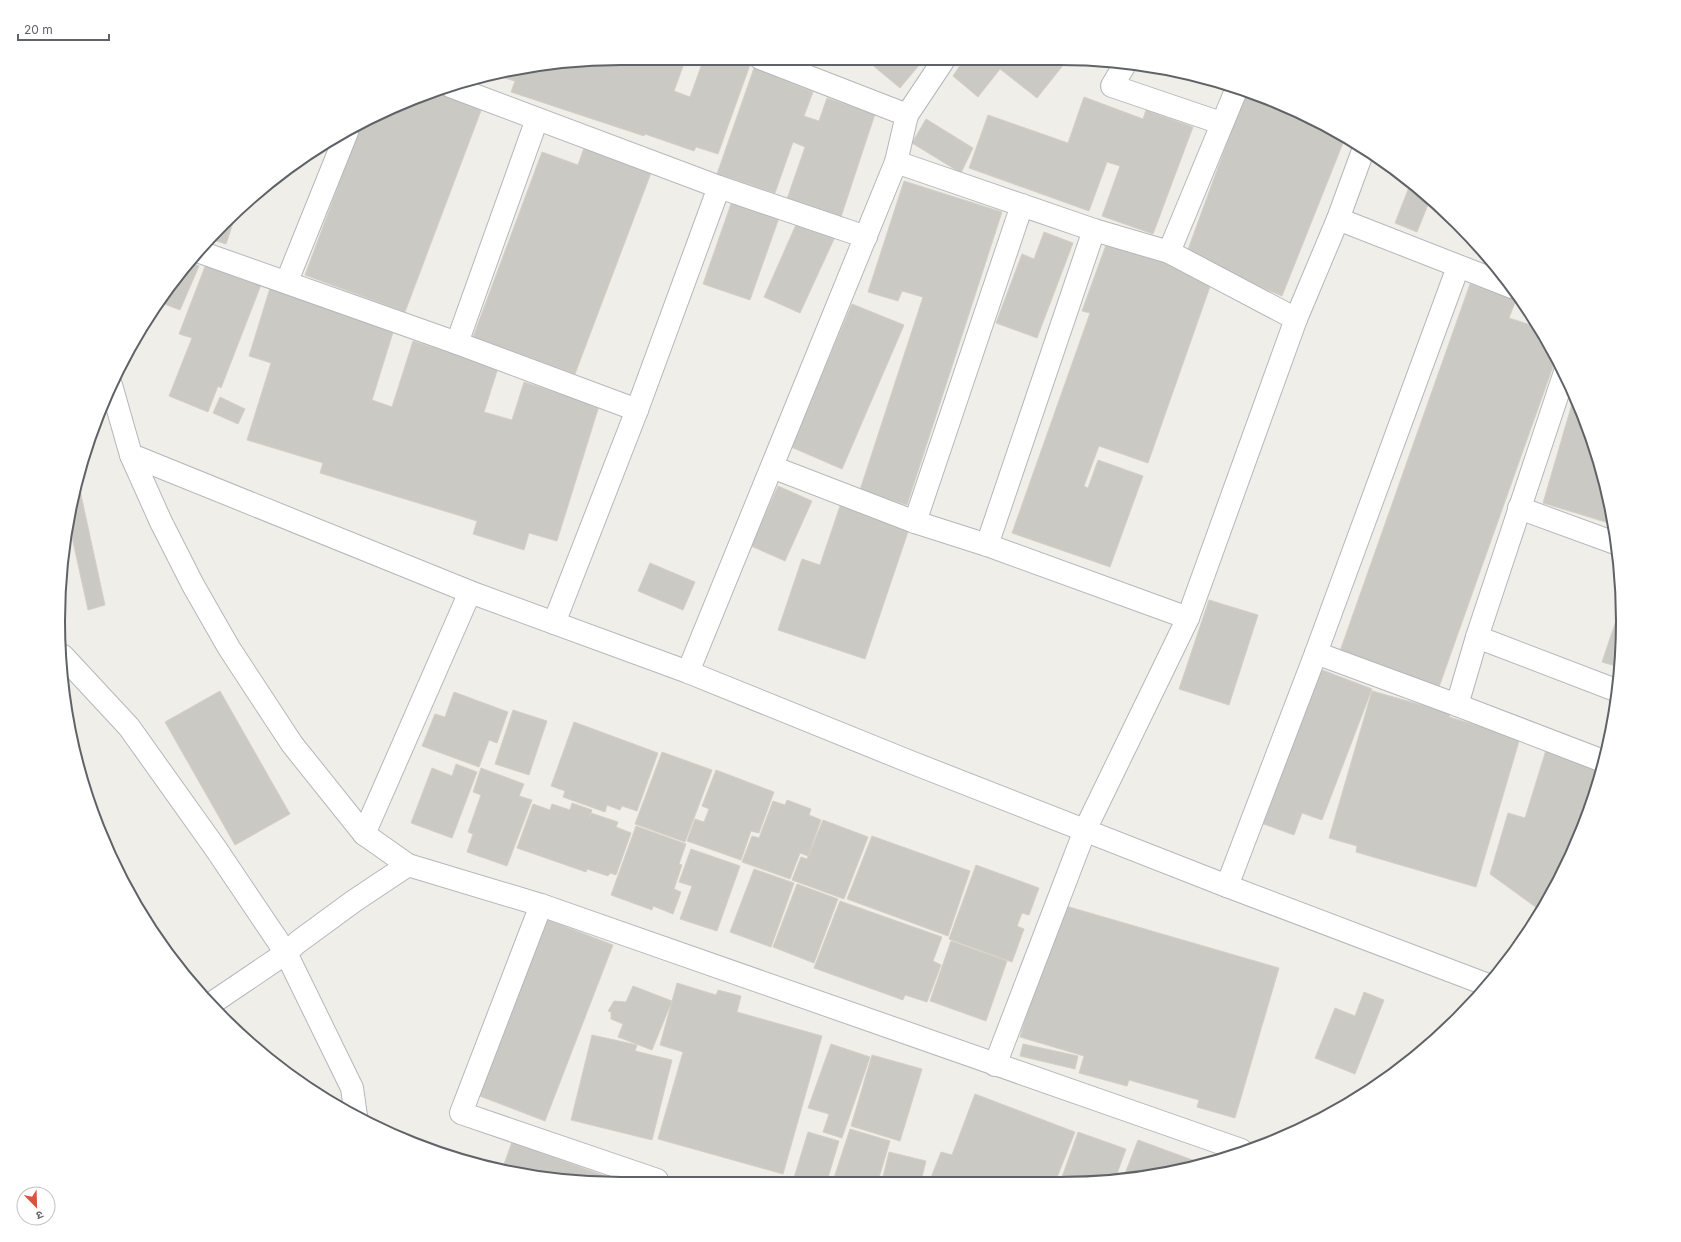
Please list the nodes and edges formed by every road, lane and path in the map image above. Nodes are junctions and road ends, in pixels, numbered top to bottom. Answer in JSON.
{"nodes":[{"id":1,"x":784,"y":65,"type":"edge"},
{"id":2,"x":940,"y":65,"type":"edge"},
{"id":3,"x":1122,"y":69,"type":"edge"},
{"id":4,"x":459,"y":90,"type":"edge"},
{"id":5,"x":1234,"y":94,"type":"edge"},
{"id":6,"x":907,"y":115,"type":"junction"},
{"id":7,"x":537,"y":120,"type":"junction"},
{"id":8,"x":1221,"y":123,"type":"junction"},
{"id":9,"x":337,"y":143,"type":"edge"},
{"id":10,"x":1362,"y":154,"type":"edge"},
{"id":11,"x":896,"y":162,"type":"junction"},
{"id":12,"x":719,"y":187,"type":"junction"},
{"id":13,"x":1022,"y":205,"type":"junction"},
{"id":14,"x":1338,"y":219,"type":"junction"},
{"id":15,"x":1094,"y":230,"type":"junction"},
{"id":16,"x":866,"y":237,"type":"junction"},
{"id":17,"x":1169,"y":252,"type":"junction"},
{"id":18,"x":204,"y":253,"type":"edge"},
{"id":19,"x":1458,"y":267,"type":"junction"},
{"id":20,"x":287,"y":282,"type":"junction"},
{"id":21,"x":1501,"y":283,"type":"edge"},
{"id":22,"x":1296,"y":320,"type":"junction"},
{"id":23,"x":456,"y":343,"type":"junction"},
{"id":24,"x":1562,"y":382,"type":"edge"},
{"id":25,"x":113,"y":394,"type":"edge"},
{"id":26,"x":637,"y":410,"type":"junction"},
{"id":27,"x":131,"y":455,"type":"junction"},
{"id":28,"x":772,"y":467,"type":"junction"},
{"id":29,"x":1519,"y":508,"type":"junction"},
{"id":30,"x":915,"y":522,"type":"junction"},
{"id":31,"x":1610,"y":541,"type":"edge"},
{"id":32,"x":987,"y":545,"type":"junction"},
{"id":33,"x":470,"y":592,"type":"junction"},
{"id":34,"x":1188,"y":618,"type":"junction"},
{"id":35,"x":554,"y":623,"type":"junction"},
{"id":36,"x":1477,"y":637,"type":"junction"},
{"id":37,"x":1316,"y":653,"type":"junction"},
{"id":38,"x":66,"y":660,"type":"edge"},
{"id":39,"x":688,"y":672,"type":"junction"},
{"id":40,"x":1612,"y":689,"type":"edge"},
{"id":41,"x":1457,"y":705,"type":"junction"},
{"id":42,"x":1598,"y":759,"type":"edge"},
{"id":43,"x":1085,"y":830,"type":"junction"},
{"id":44,"x":364,"y":834,"type":"junction"},
{"id":45,"x":408,"y":864,"type":"junction"},
{"id":46,"x":1227,"y":886,"type":"junction"},
{"id":47,"x":542,"y":905,"type":"junction"},
{"id":48,"x":292,"y":948,"type":"junction"},
{"id":49,"x":1482,"y":983,"type":"edge"},
{"id":50,"x":216,"y":1001,"type":"edge"},
{"id":51,"x":995,"y":1065,"type":"junction"},
{"id":52,"x":355,"y":1109,"type":"edge"},
{"id":53,"x":1236,"y":1148,"type":"edge"},
{"id":54,"x":644,"y":1177,"type":"edge"}],
"edges":[{"from":1,"to":6,"type":"street"},
{"from":2,"to":6,"type":"street"},
{"from":3,"to":8,"type":"street"},
{"from":4,"to":7,"type":"street"},
{"from":5,"to":8,"type":"street"},
{"from":6,"to":11,"type":"street"},
{"from":7,"to":12,"type":"street"},
{"from":7,"to":23,"type":"street"},
{"from":8,"to":17,"type":"street"},
{"from":9,"to":20,"type":"street"},
{"from":10,"to":14,"type":"street"},
{"from":11,"to":13,"type":"street"},
{"from":11,"to":16,"type":"street"},
{"from":12,"to":16,"type":"street"},
{"from":12,"to":26,"type":"street"},
{"from":13,"to":15,"type":"street"},
{"from":13,"to":30,"type":"street"},
{"from":14,"to":19,"type":"street"},
{"from":14,"to":22,"type":"street"},
{"from":15,"to":17,"type":"street"},
{"from":15,"to":32,"type":"street"},
{"from":16,"to":28,"type":"street"},
{"from":17,"to":22,"type":"street"},
{"from":18,"to":20,"type":"street"},
{"from":19,"to":21,"type":"street"},
{"from":19,"to":37,"type":"street"},
{"from":20,"to":23,"type":"street"},
{"from":22,"to":34,"type":"street"},
{"from":23,"to":26,"type":"street"},
{"from":24,"to":29,"type":"street"},
{"from":25,"to":27,"type":"street"},
{"from":26,"to":35,"type":"street"},
{"from":27,"to":33,"type":"street"},
{"from":27,"to":44,"type":"street"},
{"from":28,"to":30,"type":"street"},
{"from":28,"to":39,"type":"street"},
{"from":29,"to":31,"type":"street"},
{"from":29,"to":36,"type":"street"},
{"from":30,"to":32,"type":"street"},
{"from":32,"to":34,"type":"street"},
{"from":33,"to":35,"type":"street"},
{"from":33,"to":44,"type":"street"},
{"from":34,"to":43,"type":"street"},
{"from":35,"to":39,"type":"street"},
{"from":36,"to":40,"type":"street"},
{"from":36,"to":41,"type":"street"},
{"from":37,"to":41,"type":"street"},
{"from":37,"to":46,"type":"street"},
{"from":38,"to":48,"type":"street"},
{"from":39,"to":43,"type":"street"},
{"from":41,"to":42,"type":"street"},
{"from":43,"to":46,"type":"street"},
{"from":43,"to":51,"type":"street"},
{"from":44,"to":45,"type":"street"},
{"from":45,"to":47,"type":"street"},
{"from":45,"to":48,"type":"street"},
{"from":46,"to":49,"type":"street"},
{"from":47,"to":51,"type":"street"},
{"from":47,"to":54,"type":"street"},
{"from":48,"to":50,"type":"street"},
{"from":48,"to":52,"type":"street"},
{"from":51,"to":53,"type":"street"}]}
